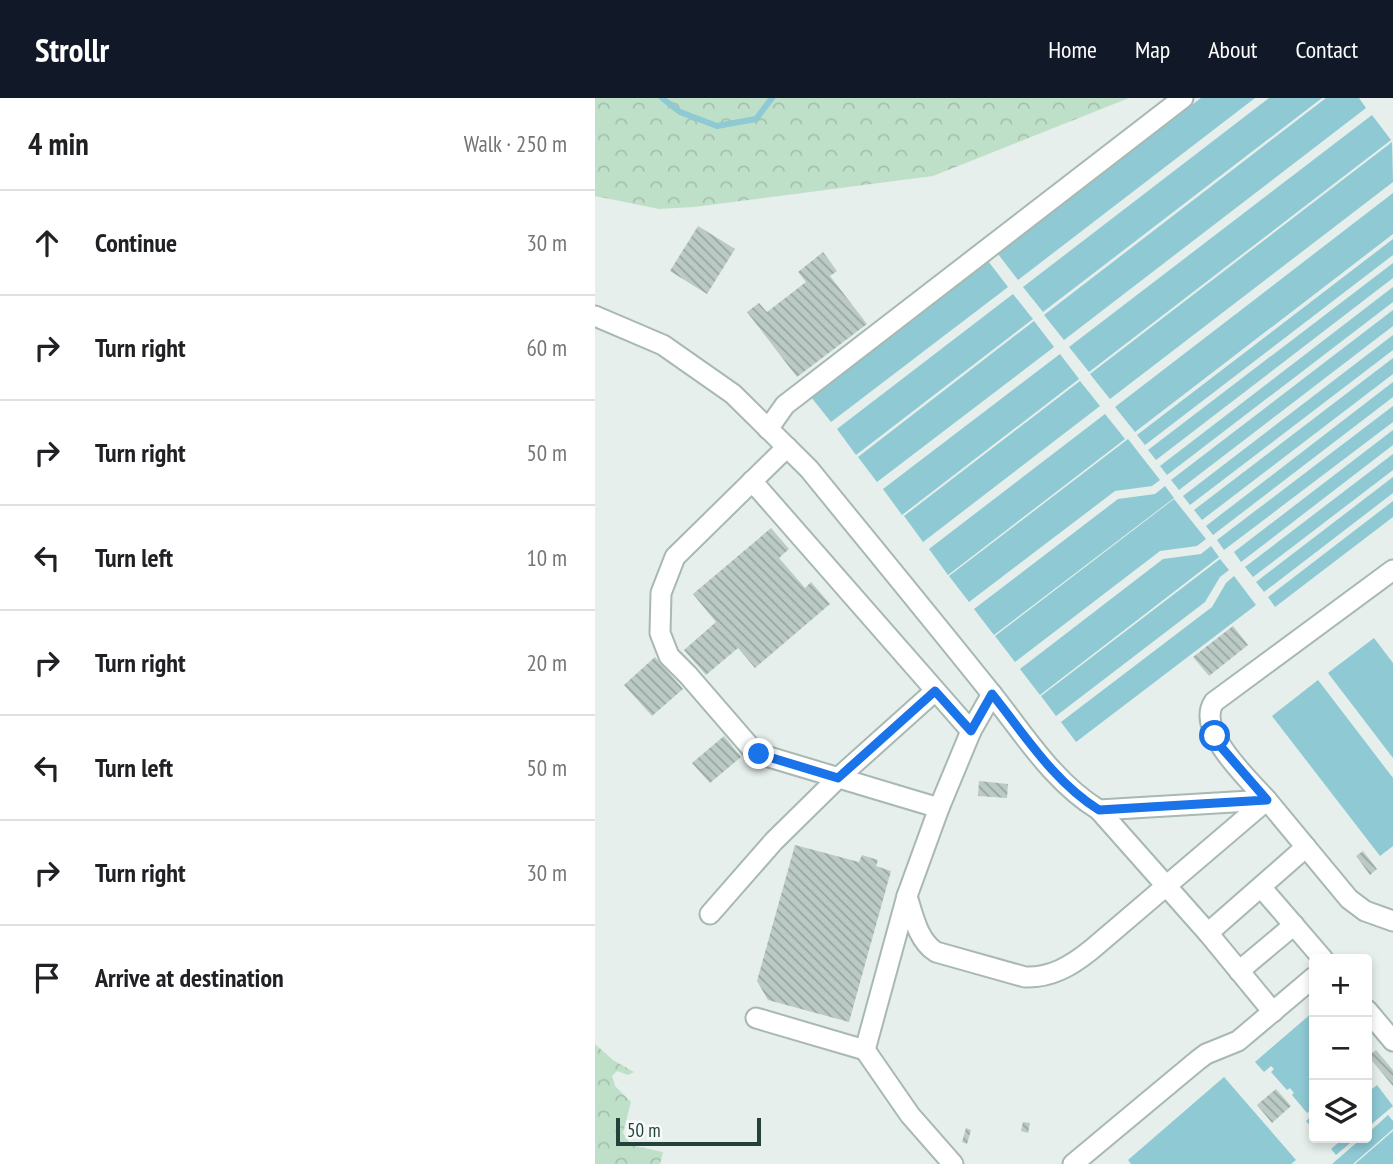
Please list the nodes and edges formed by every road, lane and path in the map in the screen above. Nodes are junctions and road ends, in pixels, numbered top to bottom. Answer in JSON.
{"nodes":[{"id":1,"x":1183,"y":98,"type":"edge"},
{"id":2,"x":595,"y":316,"type":"edge"},
{"id":3,"x":768,"y":429,"type":"junction"},
{"id":4,"x":787,"y":447,"type":"junction"},
{"id":5,"x":752,"y":481,"type":"junction"},
{"id":6,"x":1393,"y":570,"type":"edge"},
{"id":7,"x":935,"y":691,"type":"junction"},
{"id":8,"x":992,"y":694,"type":"junction"},
{"id":9,"x":971,"y":731,"type":"junction"},
{"id":10,"x":838,"y":778,"type":"junction"},
{"id":11,"x":1267,"y":800,"type":"junction"},
{"id":12,"x":939,"y":808,"type":"junction"},
{"id":13,"x":1099,"y":810,"type":"junction"},
{"id":14,"x":1306,"y":847,"type":"junction"},
{"id":15,"x":1167,"y":886,"type":"junction"},
{"id":16,"x":1261,"y":887,"type":"junction"},
{"id":17,"x":907,"y":896,"type":"junction"},
{"id":18,"x":710,"y":914,"type":"dead end"},
{"id":19,"x":1393,"y":921,"type":"edge"},
{"id":20,"x":1294,"y":925,"type":"junction"},
{"id":21,"x":1208,"y":933,"type":"junction"},
{"id":22,"x":1319,"y":954,"type":"edge"},
{"id":23,"x":1240,"y":971,"type":"junction"},
{"id":24,"x":1309,"y":981,"type":"edge"},
{"id":25,"x":1273,"y":1012,"type":"junction"},
{"id":26,"x":1372,"y":1016,"type":"edge"},
{"id":27,"x":756,"y":1018,"type":"dead end"},
{"id":28,"x":1393,"y":1041,"type":"edge"},
{"id":29,"x":865,"y":1051,"type":"junction"},
{"id":30,"x":953,"y":1164,"type":"edge"},
{"id":31,"x":1073,"y":1164,"type":"edge"}],
"edges":[{"from":1,"to":3,"type":"lane"},
{"from":2,"to":3,"type":"lane"},
{"from":3,"to":4,"type":"lane"},
{"from":4,"to":5,"type":"lane"},
{"from":4,"to":8,"type":"lane"},
{"from":5,"to":7,"type":"lane"},
{"from":5,"to":10,"type":"lane"},
{"from":6,"to":11,"type":"lane"},
{"from":7,"to":9,"type":"lane"},
{"from":7,"to":10,"type":"lane"},
{"from":8,"to":9,"type":"lane"},
{"from":8,"to":13,"type":"lane"},
{"from":9,"to":12,"type":"lane"},
{"from":10,"to":12,"type":"lane"},
{"from":10,"to":18,"type":"lane"},
{"from":11,"to":13,"type":"lane"},
{"from":11,"to":14,"type":"lane"},
{"from":11,"to":15,"type":"lane"},
{"from":12,"to":17,"type":"lane"},
{"from":13,"to":15,"type":"lane"},
{"from":14,"to":16,"type":"lane"},
{"from":14,"to":19,"type":"lane"},
{"from":15,"to":17,"type":"lane"},
{"from":15,"to":21,"type":"lane"},
{"from":16,"to":20,"type":"lane"},
{"from":16,"to":21,"type":"lane"},
{"from":17,"to":29,"type":"lane"},
{"from":20,"to":22,"type":"lane"},
{"from":20,"to":23,"type":"lane"},
{"from":21,"to":23,"type":"lane"},
{"from":23,"to":25,"type":"lane"},
{"from":24,"to":25,"type":"lane"},
{"from":25,"to":31,"type":"lane"},
{"from":26,"to":28,"type":"lane"},
{"from":27,"to":29,"type":"lane"},
{"from":29,"to":30,"type":"lane"}]}
